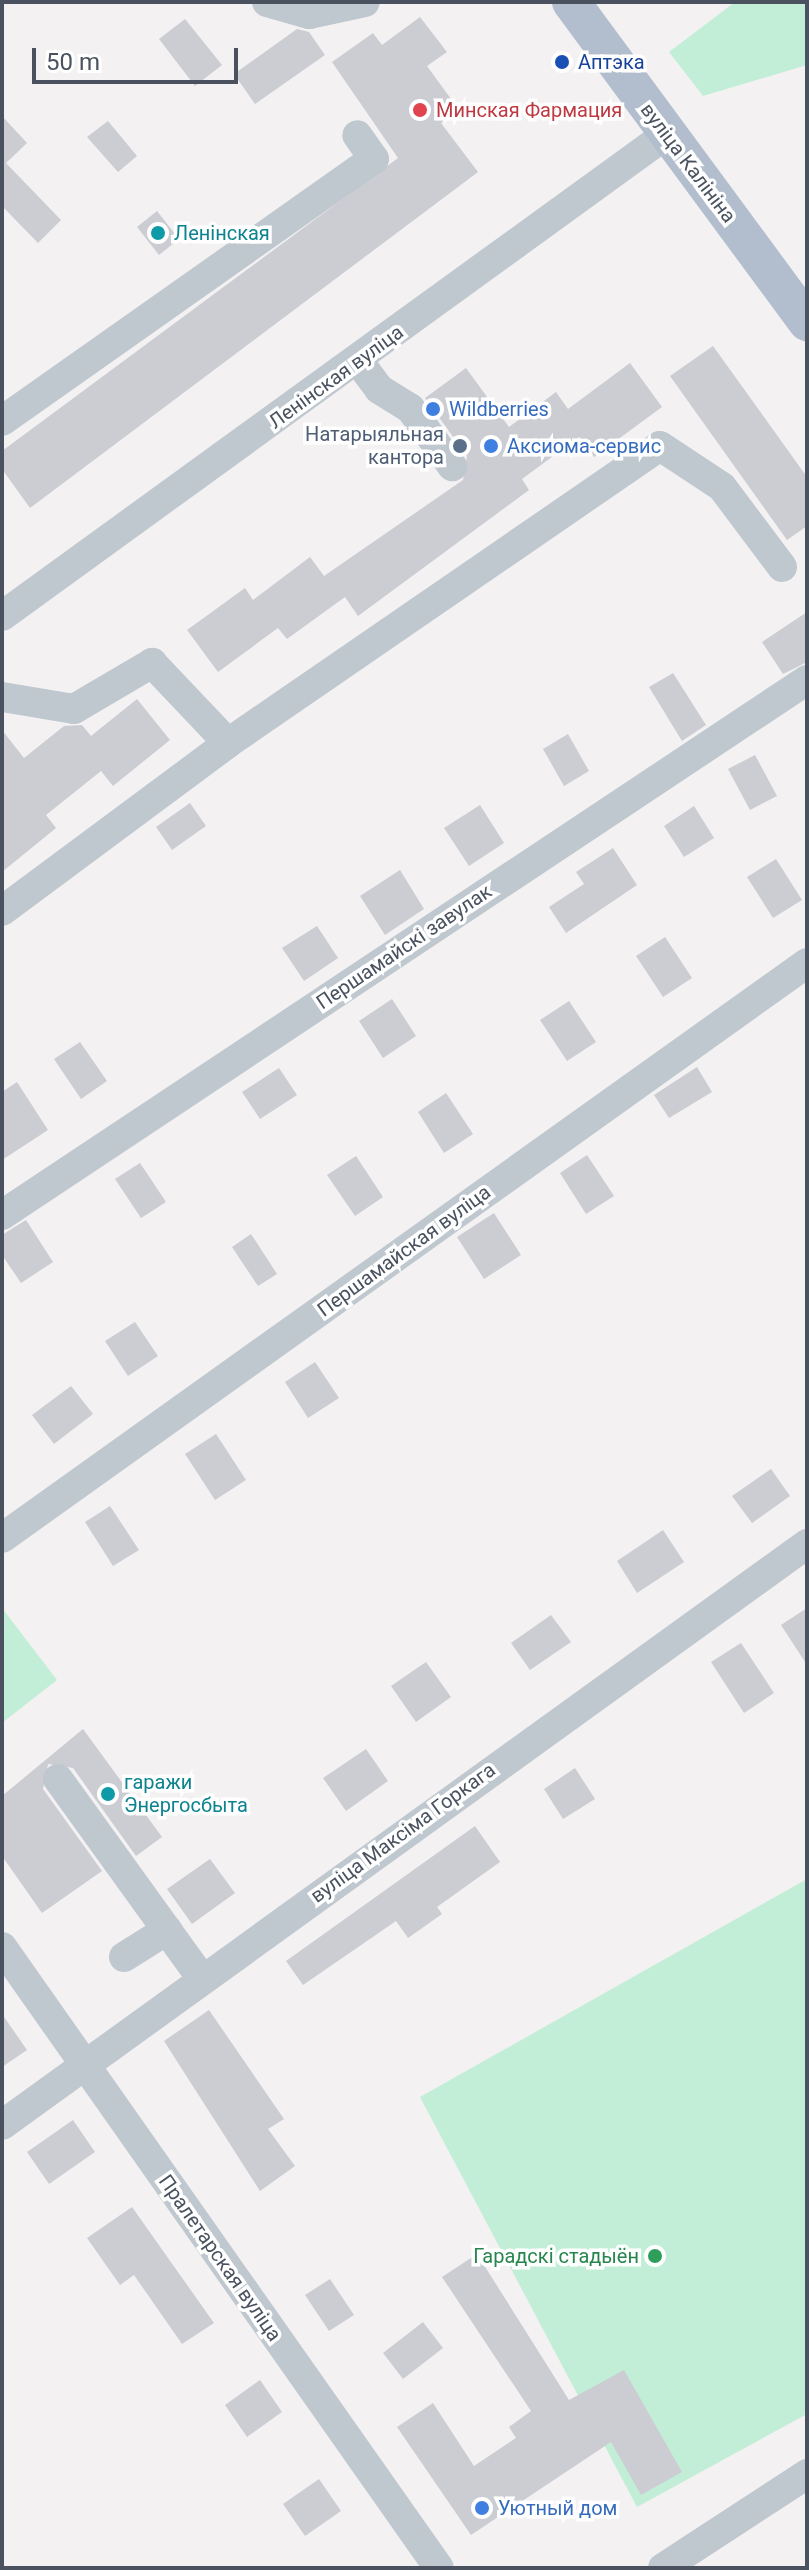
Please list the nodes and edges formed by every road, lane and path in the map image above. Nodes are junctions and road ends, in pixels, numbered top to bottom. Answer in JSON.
{"nodes":[{"id":1,"x":267,"y":2,"type":"edge"},
{"id":2,"x":365,"y":2,"type":"edge"},
{"id":3,"x":571,"y":2,"type":"edge"},
{"id":4,"x":667,"y":134,"type":"junction"},
{"id":5,"x":357,"y":135,"type":"dead end"},
{"id":6,"x":807,"y":322,"type":"edge"},
{"id":7,"x":359,"y":362,"type":"junction"},
{"id":8,"x":2,"y":421,"type":"edge"},
{"id":9,"x":452,"y":466,"type":"dead end"},
{"id":10,"x":782,"y":567,"type":"dead end"},
{"id":11,"x":2,"y":616,"type":"edge"},
{"id":12,"x":807,"y":680,"type":"edge"},
{"id":13,"x":2,"y":697,"type":"edge"},
{"id":14,"x":228,"y":743,"type":"junction"},
{"id":15,"x":2,"y":911,"type":"edge"},
{"id":16,"x":807,"y":963,"type":"edge"},
{"id":17,"x":2,"y":1215,"type":"edge"},
{"id":18,"x":2,"y":1538,"type":"edge"},
{"id":19,"x":807,"y":1544,"type":"edge"},
{"id":20,"x":58,"y":1779,"type":"dead end"},
{"id":21,"x":167,"y":1930,"type":"junction"},
{"id":22,"x":124,"y":1957,"type":"dead end"},
{"id":23,"x":5,"y":1958,"type":"edge"},
{"id":24,"x":201,"y":1977,"type":"junction"},
{"id":25,"x":81,"y":2061,"type":"junction"},
{"id":26,"x":2,"y":2125,"type":"edge"},
{"id":27,"x":807,"y":2474,"type":"edge"},
{"id":28,"x":439,"y":2568,"type":"edge"},
{"id":29,"x":663,"y":2568,"type":"edge"}],
"edges":[{"from":1,"to":2,"type":"street"},
{"from":3,"to":4,"type":"main road","name":"вуліца Калініна"},
{"from":4,"to":6,"type":"main road","name":"вуліца Калініна"},
{"from":4,"to":7,"type":"street","name":"Ленінская вуліца"},
{"from":5,"to":8,"type":"street"},
{"from":7,"to":9,"type":"street"},
{"from":7,"to":11,"type":"street","name":"Ленінская вуліца"},
{"from":10,"to":14,"type":"street"},
{"from":12,"to":17,"type":"street","name":"Першамайскі завулак"},
{"from":13,"to":14,"type":"street"},
{"from":14,"to":15,"type":"street"},
{"from":16,"to":18,"type":"street","name":"Першамайская вуліца"},
{"from":19,"to":24,"type":"street","name":"вуліца Максіма Горкага"},
{"from":20,"to":21,"type":"street"},
{"from":21,"to":22,"type":"street"},
{"from":21,"to":24,"type":"street"},
{"from":23,"to":25,"type":"street","name":"Пралетарская вуліца"},
{"from":24,"to":25,"type":"street","name":"вуліца Максіма Горкага"},
{"from":25,"to":26,"type":"street","name":"вуліца Максіма Горкага"},
{"from":25,"to":28,"type":"street","name":"Пралетарская вуліца"},
{"from":27,"to":29,"type":"street"}]}
